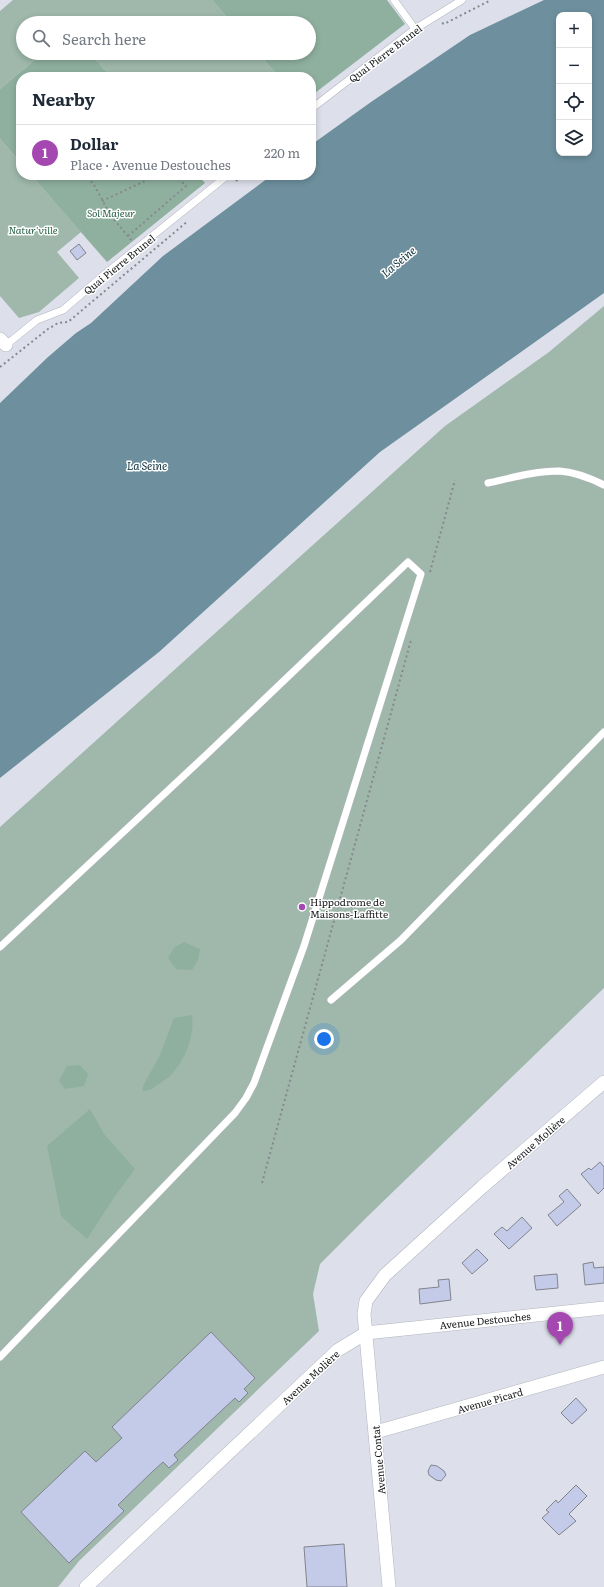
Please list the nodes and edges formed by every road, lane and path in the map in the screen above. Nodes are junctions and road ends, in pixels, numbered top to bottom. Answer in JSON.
{"nodes":[{"id":1,"x":394,"y":0,"type":"edge"},
{"id":2,"x":462,"y":0,"type":"edge"},
{"id":3,"x":491,"y":0,"type":"edge"},
{"id":4,"x":439,"y":22,"type":"dead end"},
{"id":5,"x":416,"y":29,"type":"junction"},
{"id":6,"x":316,"y":105,"type":"edge"},
{"id":7,"x":89,"y":180,"type":"edge"},
{"id":8,"x":147,"y":180,"type":"edge"},
{"id":9,"x":180,"y":180,"type":"edge"},
{"id":10,"x":222,"y":180,"type":"edge"},
{"id":11,"x":102,"y":201,"type":"junction"},
{"id":12,"x":3,"y":342,"type":"edge"},
{"id":13,"x":11,"y":358,"type":"dead end"},
{"id":14,"x":0,"y":368,"type":"edge"},
{"id":15,"x":455,"y":480,"type":"dead end"},
{"id":16,"x":488,"y":482,"type":"dead end"},
{"id":17,"x":604,"y":485,"type":"edge"},
{"id":18,"x":428,"y":579,"type":"dead end"},
{"id":19,"x":411,"y":640,"type":"dead end"},
{"id":20,"x":604,"y":732,"type":"edge"},
{"id":21,"x":0,"y":947,"type":"edge"},
{"id":22,"x":331,"y":1000,"type":"dead end"},
{"id":23,"x":604,"y":1082,"type":"edge"},
{"id":24,"x":262,"y":1183,"type":"dead end"},
{"id":25,"x":604,"y":1308,"type":"edge"},
{"id":26,"x":366,"y":1333,"type":"junction"},
{"id":27,"x":0,"y":1357,"type":"edge"},
{"id":28,"x":604,"y":1367,"type":"edge"},
{"id":29,"x":376,"y":1432,"type":"junction"},
{"id":30,"x":86,"y":1587,"type":"edge"},
{"id":31,"x":389,"y":1587,"type":"edge"}],
"edges":[{"from":1,"to":5,"type":"lane"},
{"from":2,"to":5,"type":"lane","name":"Quai Pierre Brunel"},
{"from":3,"to":4,"type":"path"},
{"from":5,"to":6,"type":"lane","name":"Quai Pierre Brunel"},
{"from":7,"to":11,"type":"path"},
{"from":8,"to":11,"type":"path"},
{"from":9,"to":11,"type":"path"},
{"from":10,"to":12,"type":"lane","name":"Quai Pierre Brunel"},
{"from":13,"to":14,"type":"path"},
{"from":15,"to":18,"type":"path"},
{"from":16,"to":17,"type":"lane"},
{"from":19,"to":24,"type":"path"},
{"from":20,"to":22,"type":"lane"},
{"from":21,"to":27,"type":"lane"},
{"from":23,"to":26,"type":"street","name":"Avenue Molière"},
{"from":25,"to":26,"type":"street","name":"Avenue Destouches"},
{"from":26,"to":29,"type":"street","name":"Avenue Contat"},
{"from":26,"to":30,"type":"street","name":"Avenue Molière"},
{"from":28,"to":29,"type":"street","name":"Avenue Picard"},
{"from":29,"to":31,"type":"street","name":"Avenue Contat"}]}
